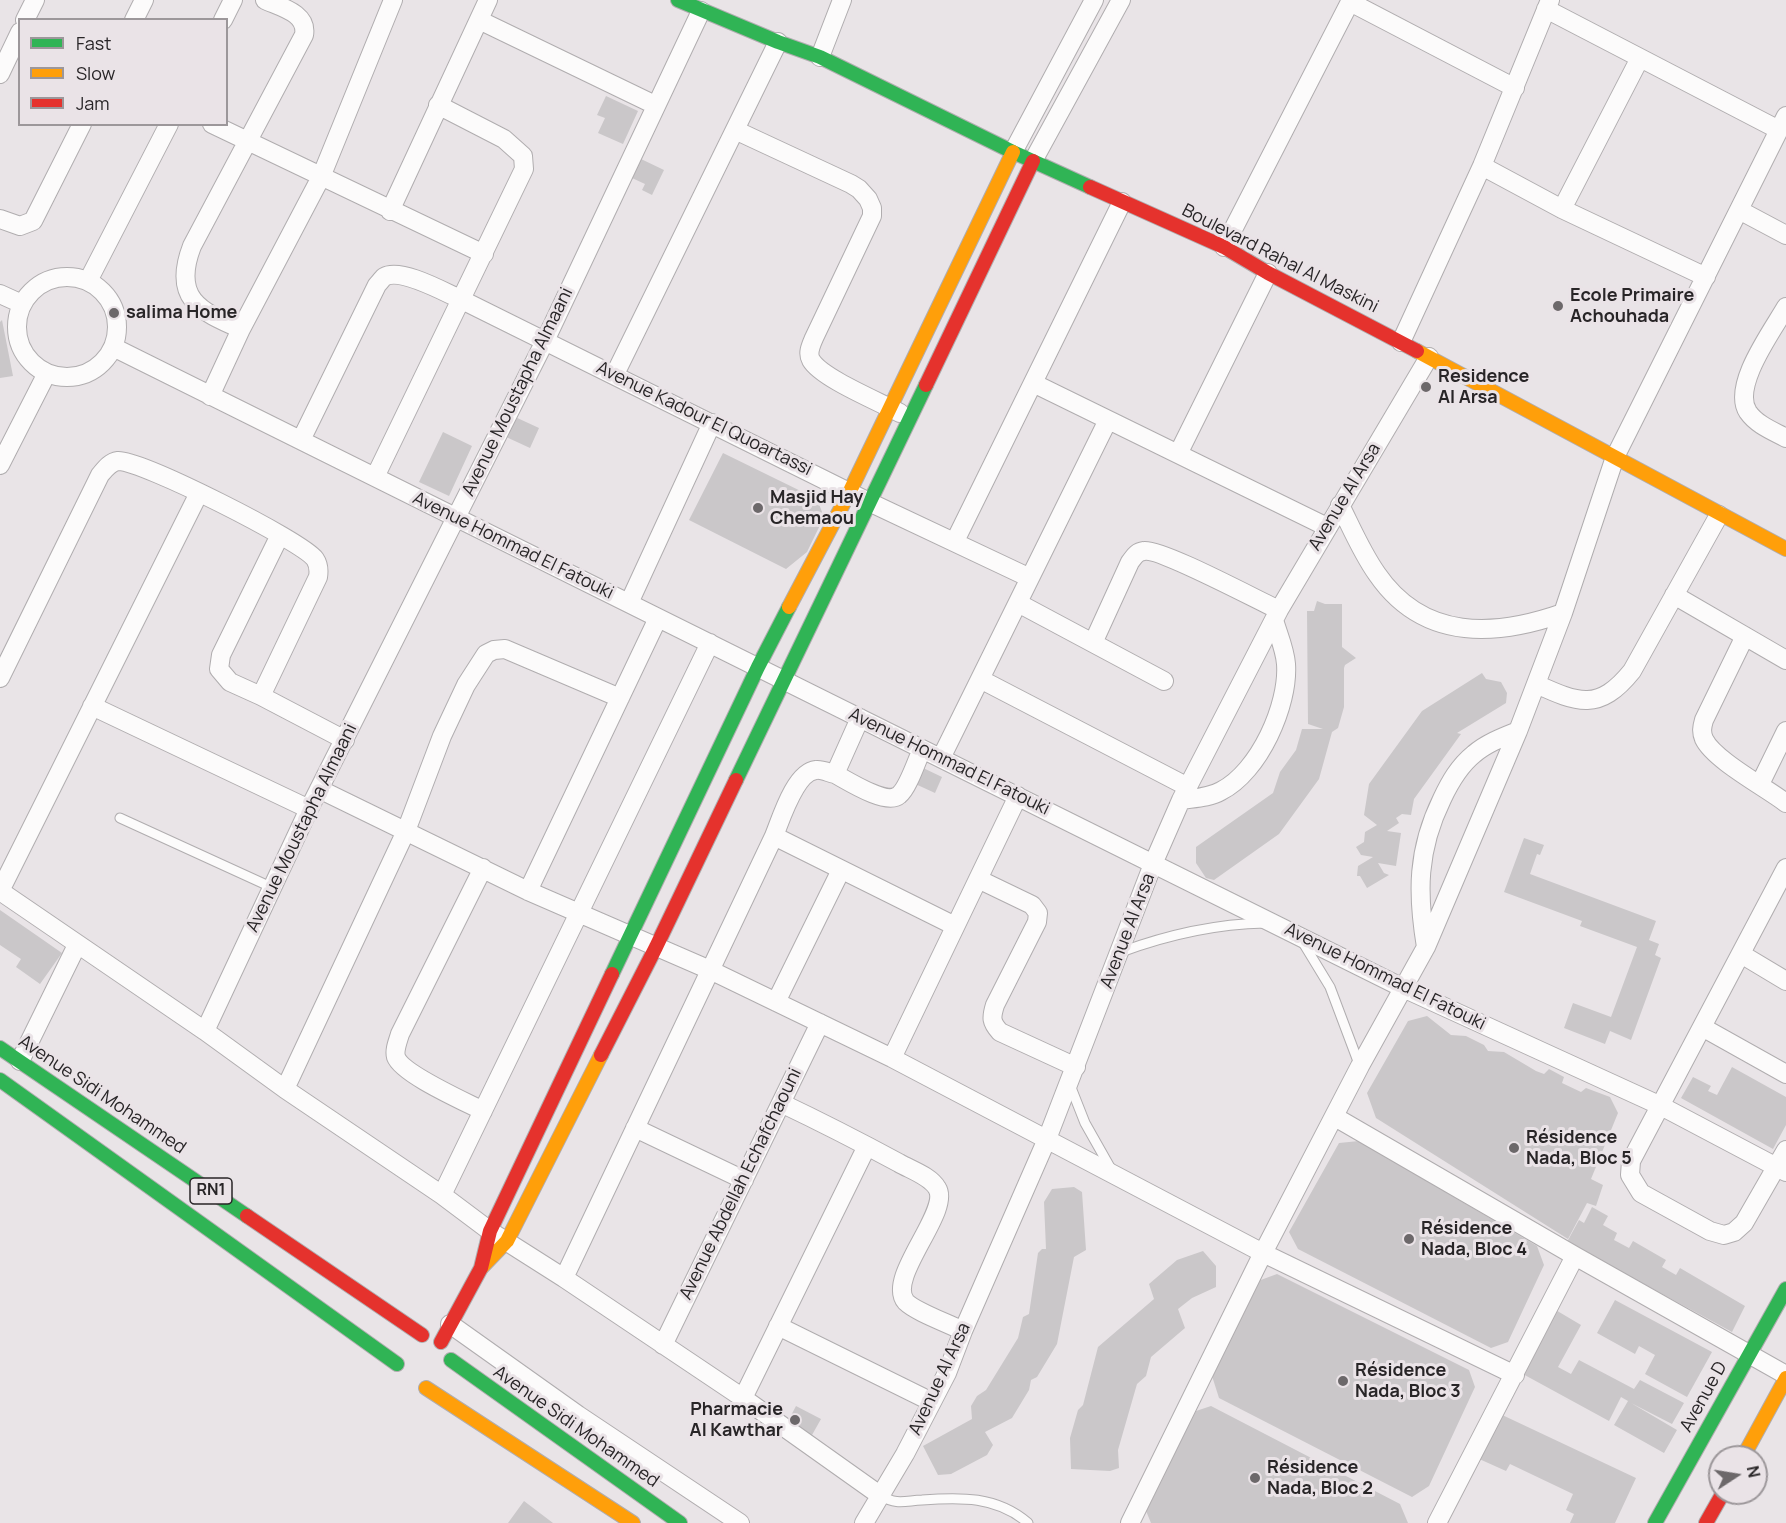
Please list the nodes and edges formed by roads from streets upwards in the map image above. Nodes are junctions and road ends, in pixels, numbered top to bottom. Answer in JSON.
{"nodes":[{"id":1,"x":35,"y":0,"type":"edge"},
{"id":2,"x":144,"y":0,"type":"edge"},
{"id":3,"x":233,"y":0,"type":"edge"},
{"id":4,"x":265,"y":0,"type":"edge"},
{"id":5,"x":393,"y":0,"type":"edge"},
{"id":6,"x":488,"y":0,"type":"edge"},
{"id":7,"x":678,"y":0,"type":"edge"},
{"id":8,"x":842,"y":0,"type":"edge"},
{"id":9,"x":1094,"y":0,"type":"edge"},
{"id":10,"x":1121,"y":0,"type":"edge"},
{"id":11,"x":1351,"y":1,"type":"edge"},
{"id":12,"x":1549,"y":5,"type":"edge"},
{"id":13,"x":701,"y":10,"type":"junction"},
{"id":14,"x":26,"y":18,"type":"edge"},
{"id":15,"x":135,"y":18,"type":"edge"},
{"id":16,"x":224,"y":18,"type":"edge"},
{"id":17,"x":479,"y":20,"type":"junction"},
{"id":18,"x":18,"y":36,"type":"edge"},
{"id":19,"x":778,"y":42,"type":"junction"},
{"id":20,"x":820,"y":57,"type":"junction"},
{"id":21,"x":1640,"y":58,"type":"junction"},
{"id":22,"x":1,"y":71,"type":"edge"},
{"id":23,"x":1515,"y":88,"type":"junction"},
{"id":24,"x":438,"y":105,"type":"junction"},
{"id":25,"x":655,"y":105,"type":"junction"},
{"id":26,"x":1783,"y":123,"type":"edge"},
{"id":27,"x":81,"y":126,"type":"edge"},
{"id":28,"x":168,"y":126,"type":"edge"},
{"id":29,"x":216,"y":126,"type":"edge"},
{"id":30,"x":735,"y":130,"type":"junction"},
{"id":31,"x":246,"y":142,"type":"junction"},
{"id":32,"x":1013,"y":152,"type":"junction"},
{"id":33,"x":1033,"y":161,"type":"junction"},
{"id":34,"x":1482,"y":166,"type":"junction"},
{"id":35,"x":321,"y":177,"type":"junction"},
{"id":36,"x":1122,"y":202,"type":"junction"},
{"id":37,"x":1562,"y":208,"type":"junction"},
{"id":38,"x":1739,"y":210,"type":"junction"},
{"id":39,"x":390,"y":211,"type":"junction"},
{"id":40,"x":0,"y":219,"type":"edge"},
{"id":41,"x":1786,"y":235,"type":"edge"},
{"id":42,"x":1224,"y":247,"type":"junction"},
{"id":43,"x":484,"y":254,"type":"junction"},
{"id":44,"x":1268,"y":273,"type":"junction"},
{"id":45,"x":1706,"y":277,"type":"junction"},
{"id":46,"x":88,"y":281,"type":"junction"},
{"id":47,"x":0,"y":294,"type":"edge"},
{"id":48,"x":462,"y":300,"type":"junction"},
{"id":49,"x":22,"y":304,"type":"junction"},
{"id":50,"x":1786,"y":307,"type":"edge"},
{"id":51,"x":241,"y":329,"type":"junction"},
{"id":52,"x":545,"y":341,"type":"junction"},
{"id":53,"x":1401,"y":342,"type":"junction"},
{"id":54,"x":113,"y":347,"type":"junction"},
{"id":55,"x":1429,"y":357,"type":"junction"},
{"id":56,"x":47,"y":373,"type":"junction"},
{"id":57,"x":615,"y":374,"type":"junction"},
{"id":58,"x":1033,"y":383,"type":"junction"},
{"id":59,"x":210,"y":396,"type":"junction"},
{"id":60,"x":889,"y":407,"type":"junction"},
{"id":61,"x":909,"y":418,"type":"junction"},
{"id":62,"x":1108,"y":420,"type":"junction"},
{"id":63,"x":712,"y":423,"type":"junction"},
{"id":64,"x":1786,"y":438,"type":"edge"},
{"id":65,"x":301,"y":440,"type":"junction"},
{"id":66,"x":1178,"y":454,"type":"junction"},
{"id":67,"x":1615,"y":457,"type":"junction"},
{"id":68,"x":0,"y":465,"type":"edge"},
{"id":69,"x":375,"y":477,"type":"junction"},
{"id":70,"x":850,"y":491,"type":"junction"},
{"id":71,"x":199,"y":493,"type":"junction"},
{"id":72,"x":869,"y":502,"type":"junction"},
{"id":73,"x":1341,"y":506,"type":"junction"},
{"id":74,"x":1719,"y":515,"type":"junction"},
{"id":75,"x":456,"y":517,"type":"junction"},
{"id":76,"x":1327,"y":527,"type":"junction"},
{"id":77,"x":280,"y":535,"type":"junction"},
{"id":78,"x":956,"y":541,"type":"junction"},
{"id":79,"x":1786,"y":549,"type":"edge"},
{"id":80,"x":1030,"y":578,"type":"junction"},
{"id":81,"x":1674,"y":595,"type":"junction"},
{"id":82,"x":629,"y":603,"type":"junction"},
{"id":83,"x":1018,"y":603,"type":"junction"},
{"id":84,"x":1563,"y":613,"type":"junction"},
{"id":85,"x":1276,"y":615,"type":"junction"},
{"id":86,"x":658,"y":618,"type":"junction"},
{"id":87,"x":1745,"y":636,"type":"junction"},
{"id":88,"x":710,"y":643,"type":"junction"},
{"id":89,"x":1093,"y":643,"type":"junction"},
{"id":90,"x":1786,"y":660,"type":"edge"},
{"id":91,"x":758,"y":667,"type":"junction"},
{"id":92,"x":0,"y":678,"type":"edge"},
{"id":93,"x":980,"y":679,"type":"junction"},
{"id":94,"x":783,"y":680,"type":"junction"},
{"id":95,"x":1164,"y":681,"type":"dead end"},
{"id":96,"x":1536,"y":684,"type":"junction"},
{"id":97,"x":261,"y":696,"type":"junction"},
{"id":98,"x":620,"y":698,"type":"junction"},
{"id":99,"x":92,"y":706,"type":"junction"},
{"id":100,"x":860,"y":718,"type":"junction"},
{"id":101,"x":1518,"y":730,"type":"junction"},
{"id":102,"x":1786,"y":730,"type":"edge"},
{"id":103,"x":345,"y":740,"type":"junction"},
{"id":104,"x":922,"y":749,"type":"junction"},
{"id":105,"x":941,"y":758,"type":"junction"},
{"id":106,"x":835,"y":774,"type":"junction"},
{"id":107,"x":1760,"y":784,"type":"junction"},
{"id":108,"x":319,"y":789,"type":"junction"},
{"id":109,"x":1184,"y":794,"type":"junction"},
{"id":110,"x":1018,"y":796,"type":"junction"},
{"id":111,"x":1786,"y":802,"type":"edge"},
{"id":112,"x":309,"y":809,"type":"junction"},
{"id":113,"x":406,"y":831,"type":"junction"},
{"id":114,"x":774,"y":836,"type":"junction"},
{"id":115,"x":1153,"y":864,"type":"junction"},
{"id":116,"x":483,"y":868,"type":"junction"},
{"id":117,"x":841,"y":870,"type":"junction"},
{"id":118,"x":978,"y":879,"type":"junction"},
{"id":119,"x":1783,"y":879,"type":"edge"},
{"id":120,"x":0,"y":891,"type":"edge"},
{"id":121,"x":528,"y":891,"type":"junction"},
{"id":122,"x":580,"y":914,"type":"junction"},
{"id":123,"x":956,"y":926,"type":"junction"},
{"id":124,"x":629,"y":935,"type":"junction"},
{"id":125,"x":77,"y":945,"type":"junction"},
{"id":126,"x":656,"y":947,"type":"junction"},
{"id":127,"x":1426,"y":947,"type":"junction"},
{"id":128,"x":1741,"y":954,"type":"junction"},
{"id":129,"x":710,"y":970,"type":"junction"},
{"id":130,"x":1786,"y":981,"type":"edge"},
{"id":131,"x":1403,"y":988,"type":"junction"},
{"id":132,"x":776,"y":1002,"type":"junction"},
{"id":133,"x":820,"y":1023,"type":"junction"},
{"id":134,"x":1702,"y":1027,"type":"junction"},
{"id":135,"x":205,"y":1031,"type":"junction"},
{"id":136,"x":0,"y":1048,"type":"edge"},
{"id":137,"x":892,"y":1058,"type":"junction"},
{"id":138,"x":20,"y":1062,"type":"junction"},
{"id":139,"x":1786,"y":1074,"type":"edge"},
{"id":140,"x":1072,"y":1075,"type":"junction"},
{"id":141,"x":0,"y":1080,"type":"edge"},
{"id":142,"x":285,"y":1089,"type":"junction"},
{"id":143,"x":781,"y":1103,"type":"junction"},
{"id":144,"x":1661,"y":1106,"type":"junction"},
{"id":145,"x":483,"y":1111,"type":"junction"},
{"id":146,"x":1335,"y":1116,"type":"junction"},
{"id":147,"x":635,"y":1128,"type":"junction"},
{"id":148,"x":1047,"y":1139,"type":"junction"},
{"id":149,"x":867,"y":1146,"type":"junction"},
{"id":150,"x":1786,"y":1150,"type":"edge"},
{"id":151,"x":1781,"y":1170,"type":"edge"},
{"id":152,"x":744,"y":1180,"type":"junction"},
{"id":153,"x":442,"y":1195,"type":"junction"},
{"id":154,"x":490,"y":1231,"type":"junction"},
{"id":155,"x":507,"y":1241,"type":"junction"},
{"id":156,"x":1263,"y":1253,"type":"junction"},
{"id":157,"x":1575,"y":1256,"type":"junction"},
{"id":158,"x":481,"y":1268,"type":"junction"},
{"id":159,"x":564,"y":1278,"type":"junction"},
{"id":160,"x":1786,"y":1288,"type":"edge"},
{"id":161,"x":450,"y":1324,"type":"junction"},
{"id":162,"x":778,"y":1326,"type":"junction"},
{"id":163,"x":963,"y":1331,"type":"junction"},
{"id":164,"x":441,"y":1342,"type":"junction"},
{"id":165,"x":663,"y":1345,"type":"junction"},
{"id":166,"x":1748,"y":1354,"type":"junction"},
{"id":167,"x":421,"y":1366,"type":"junction"},
{"id":168,"x":1515,"y":1375,"type":"junction"},
{"id":169,"x":1786,"y":1376,"type":"edge"},
{"id":170,"x":743,"y":1398,"type":"junction"},
{"id":171,"x":932,"y":1402,"type":"junction"},
{"id":172,"x":1749,"y":1445,"type":"edge"},
{"id":173,"x":881,"y":1496,"type":"junction"},
{"id":174,"x":602,"y":1503,"type":"junction"},
{"id":175,"x":1716,"y":1505,"type":"edge"},
{"id":176,"x":606,"y":1523,"type":"edge"},
{"id":177,"x":633,"y":1523,"type":"edge"},
{"id":178,"x":680,"y":1523,"type":"edge"},
{"id":179,"x":740,"y":1523,"type":"edge"},
{"id":180,"x":864,"y":1523,"type":"edge"},
{"id":181,"x":1130,"y":1523,"type":"edge"},
{"id":182,"x":1437,"y":1523,"type":"edge"},
{"id":183,"x":1655,"y":1523,"type":"edge"},
{"id":184,"x":1706,"y":1523,"type":"edge"}],
"edges":[{"from":1,"to":14,"type":"street"},
{"from":2,"to":15,"type":"street"},
{"from":3,"to":16,"type":"street"},
{"from":4,"to":31,"type":"street"},
{"from":5,"to":35,"type":"street"},
{"from":6,"to":17,"type":"street"},
{"from":7,"to":13,"type":"street","name":"Boulevard Rahal Al Maskini"},
{"from":8,"to":20,"type":"street"},
{"from":9,"to":32,"type":"street"},
{"from":10,"to":33,"type":"street"},
{"from":11,"to":23,"type":"street"},
{"from":11,"to":42,"type":"street"},
{"from":12,"to":21,"type":"street"},
{"from":12,"to":23,"type":"street"},
{"from":13,"to":19,"type":"street","name":"Boulevard Rahal Al Maskini"},
{"from":13,"to":25,"type":"street","name":"Avenue Moustapha Almaani"},
{"from":17,"to":24,"type":"street"},
{"from":17,"to":25,"type":"street"},
{"from":18,"to":22,"type":"street"},
{"from":19,"to":20,"type":"street","name":"Boulevard Rahal Al Maskini"},
{"from":19,"to":30,"type":"street"},
{"from":20,"to":32,"type":"street","name":"Boulevard Rahal Al Maskini"},
{"from":21,"to":26,"type":"street"},
{"from":21,"to":37,"type":"street"},
{"from":23,"to":34,"type":"street"},
{"from":24,"to":39,"type":"street"},
{"from":24,"to":43,"type":"street"},
{"from":25,"to":52,"type":"street","name":"Avenue Moustapha Almaani"},
{"from":26,"to":38,"type":"street"},
{"from":27,"to":40,"type":"street"},
{"from":28,"to":46,"type":"street"},
{"from":29,"to":31,"type":"street"},
{"from":30,"to":57,"type":"street"},
{"from":30,"to":60,"type":"street"},
{"from":31,"to":35,"type":"street"},
{"from":31,"to":51,"type":"street"},
{"from":32,"to":33,"type":"street","name":"Boulevard Rahal Al Maskini"},
{"from":32,"to":60,"type":"street"},
{"from":33,"to":36,"type":"street","name":"Boulevard Rahal Al Maskini"},
{"from":33,"to":61,"type":"street"},
{"from":34,"to":37,"type":"street"},
{"from":34,"to":53,"type":"street"},
{"from":35,"to":39,"type":"street"},
{"from":35,"to":51,"type":"street"},
{"from":36,"to":42,"type":"street","name":"Boulevard Rahal Al Maskini"},
{"from":36,"to":58,"type":"street"},
{"from":37,"to":45,"type":"street"},
{"from":38,"to":41,"type":"street"},
{"from":38,"to":45,"type":"street"},
{"from":39,"to":43,"type":"street"},
{"from":42,"to":44,"type":"street","name":"Boulevard Rahal Al Maskini"},
{"from":43,"to":48,"type":"street"},
{"from":44,"to":53,"type":"street","name":"Boulevard Rahal Al Maskini"},
{"from":44,"to":66,"type":"street"},
{"from":45,"to":67,"type":"street"},
{"from":46,"to":49,"type":"street"},
{"from":46,"to":54,"type":"street"},
{"from":47,"to":49,"type":"street"},
{"from":48,"to":52,"type":"street","name":"Avenue Kadour El Quoartassi"},
{"from":48,"to":65,"type":"street","name":"Avenue Kadour El Quoartassi"},
{"from":48,"to":69,"type":"street"},
{"from":49,"to":56,"type":"street"},
{"from":50,"to":64,"type":"street"},
{"from":51,"to":59,"type":"street"},
{"from":52,"to":57,"type":"street","name":"Avenue Kadour El Quoartassi"},
{"from":52,"to":75,"type":"street","name":"Avenue Moustapha Almaani"},
{"from":53,"to":55,"type":"street","name":"Boulevard Rahal Al Maskini"},
{"from":54,"to":56,"type":"street"},
{"from":54,"to":59,"type":"street","name":"Avenue Hommad El Fatouki"},
{"from":55,"to":67,"type":"street","name":"Boulevard Rahal Al Maskini"},
{"from":55,"to":73,"type":"street","name":"Avenue Al Arsa"},
{"from":56,"to":68,"type":"street"},
{"from":57,"to":63,"type":"street","name":"Avenue Kadour El Quoartassi"},
{"from":58,"to":62,"type":"street"},
{"from":58,"to":78,"type":"street"},
{"from":59,"to":65,"type":"street","name":"Avenue Hommad El Fatouki"},
{"from":60,"to":61,"type":"street"},
{"from":60,"to":70,"type":"street"},
{"from":61,"to":72,"type":"street"},
{"from":62,"to":66,"type":"street"},
{"from":62,"to":80,"type":"street"},
{"from":63,"to":70,"type":"street","name":"Avenue Kadour El Quoartassi"},
{"from":63,"to":82,"type":"street"},
{"from":65,"to":69,"type":"street","name":"Avenue Hommad El Fatouki"},
{"from":66,"to":76,"type":"street"},
{"from":67,"to":74,"type":"street","name":"Boulevard Rahal Al Maskini"},
{"from":67,"to":84,"type":"street"},
{"from":69,"to":75,"type":"street","name":"Avenue Hommad El Fatouki"},
{"from":70,"to":72,"type":"street","name":"Avenue Kadour El Quoartassi"},
{"from":70,"to":91,"type":"street"},
{"from":71,"to":77,"type":"street"},
{"from":71,"to":92,"type":"street"},
{"from":71,"to":99,"type":"street"},
{"from":72,"to":78,"type":"street","name":"Avenue Kadour El Quoartassi"},
{"from":72,"to":94,"type":"street"},
{"from":73,"to":76,"type":"street","name":"Avenue Al Arsa"},
{"from":73,"to":84,"type":"street"},
{"from":74,"to":79,"type":"street","name":"Boulevard Rahal Al Maskini"},
{"from":74,"to":81,"type":"street"},
{"from":75,"to":82,"type":"street","name":"Avenue Hommad El Fatouki"},
{"from":75,"to":103,"type":"street","name":"Avenue Moustapha Almaani"},
{"from":76,"to":85,"type":"street","name":"Avenue Al Arsa"},
{"from":77,"to":97,"type":"street"},
{"from":77,"to":97,"type":"street"},
{"from":78,"to":80,"type":"street","name":"Avenue Kadour El Quoartassi"},
{"from":80,"to":83,"type":"street"},
{"from":81,"to":87,"type":"street"},
{"from":81,"to":96,"type":"street"},
{"from":82,"to":86,"type":"street","name":"Avenue Hommad El Fatouki"},
{"from":83,"to":89,"type":"street"},
{"from":83,"to":93,"type":"street"},
{"from":84,"to":96,"type":"street"},
{"from":85,"to":89,"type":"street"},
{"from":85,"to":109,"type":"street","name":"Avenue Al Arsa"},
{"from":85,"to":109,"type":"street"},
{"from":86,"to":88,"type":"street","name":"Avenue Hommad El Fatouki"},
{"from":86,"to":98,"type":"street"},
{"from":87,"to":90,"type":"street"},
{"from":87,"to":107,"type":"street"},
{"from":88,"to":91,"type":"street","name":"Avenue Hommad El Fatouki"},
{"from":88,"to":122,"type":"street"},
{"from":89,"to":95,"type":"street"},
{"from":91,"to":94,"type":"street","name":"Avenue Hommad El Fatouki"},
{"from":91,"to":124,"type":"street"},
{"from":93,"to":105,"type":"street"},
{"from":93,"to":109,"type":"street"},
{"from":94,"to":100,"type":"street","name":"Avenue Hommad El Fatouki"},
{"from":94,"to":126,"type":"street"},
{"from":96,"to":101,"type":"street"},
{"from":97,"to":103,"type":"street"},
{"from":98,"to":113,"type":"street"},
{"from":98,"to":121,"type":"street"},
{"from":99,"to":112,"type":"street"},
{"from":99,"to":120,"type":"street"},
{"from":100,"to":104,"type":"street","name":"Avenue Hommad El Fatouki"},
{"from":100,"to":106,"type":"street"},
{"from":101,"to":127,"type":"street"},
{"from":101,"to":127,"type":"street"},
{"from":102,"to":107,"type":"street"},
{"from":103,"to":108,"type":"street","name":"Avenue Moustapha Almaani"},
{"from":104,"to":105,"type":"street","name":"Avenue Hommad El Fatouki"},
{"from":104,"to":106,"type":"street"},
{"from":105,"to":110,"type":"street","name":"Avenue Hommad El Fatouki"},
{"from":106,"to":114,"type":"street"},
{"from":107,"to":111,"type":"street"},
{"from":108,"to":112,"type":"street","name":"Avenue Moustapha Almaani"},
{"from":108,"to":113,"type":"street"},
{"from":109,"to":115,"type":"street","name":"Avenue Al Arsa"},
{"from":110,"to":115,"type":"street","name":"Avenue Hommad El Fatouki"},
{"from":110,"to":118,"type":"street"},
{"from":112,"to":135,"type":"street","name":"Avenue Moustapha Almaani"},
{"from":113,"to":116,"type":"street"},
{"from":113,"to":142,"type":"street"},
{"from":114,"to":117,"type":"street"},
{"from":114,"to":129,"type":"street"},
{"from":115,"to":131,"type":"street","name":"Avenue Hommad El Fatouki"},
{"from":115,"to":140,"type":"street","name":"Avenue Al Arsa"},
{"from":116,"to":121,"type":"street"},
{"from":116,"to":145,"type":"street"},
{"from":117,"to":123,"type":"street"},
{"from":117,"to":132,"type":"street"},
{"from":118,"to":123,"type":"street"},
{"from":118,"to":140,"type":"street"},
{"from":119,"to":128,"type":"street"},
{"from":120,"to":125,"type":"street"},
{"from":121,"to":122,"type":"street"},
{"from":122,"to":124,"type":"street"},
{"from":122,"to":145,"type":"street"},
{"from":123,"to":137,"type":"street"},
{"from":124,"to":126,"type":"street"},
{"from":124,"to":154,"type":"street"},
{"from":125,"to":135,"type":"street"},
{"from":125,"to":138,"type":"street"},
{"from":126,"to":129,"type":"street"},
{"from":126,"to":155,"type":"street"},
{"from":127,"to":131,"type":"street"},
{"from":128,"to":130,"type":"street"},
{"from":128,"to":134,"type":"street"},
{"from":129,"to":132,"type":"street"},
{"from":129,"to":147,"type":"street"},
{"from":131,"to":144,"type":"street","name":"Avenue Hommad El Fatouki"},
{"from":131,"to":146,"type":"street"},
{"from":132,"to":133,"type":"street"},
{"from":133,"to":137,"type":"street"},
{"from":133,"to":143,"type":"street","name":"Avenue Abdellah Echafchaouni"},
{"from":134,"to":139,"type":"street"},
{"from":134,"to":144,"type":"street"},
{"from":135,"to":142,"type":"street"},
{"from":136,"to":138,"type":"street","name":"Avenue Sidi Mohammed","number":"RN1"},
{"from":137,"to":148,"type":"street"},
{"from":138,"to":167,"type":"street","name":"Avenue Sidi Mohammed","number":"RN1"},
{"from":140,"to":148,"type":"street","name":"Avenue Al Arsa"},
{"from":141,"to":167,"type":"street","name":"Avenue Sidi Mohammed","number":"RN1"},
{"from":142,"to":153,"type":"street"},
{"from":143,"to":149,"type":"street"},
{"from":143,"to":152,"type":"street","name":"Avenue Abdellah Echafchaouni"},
{"from":144,"to":151,"type":"street","name":"Avenue Hommad El Fatouki"},
{"from":144,"to":151,"type":"street"},
{"from":145,"to":153,"type":"street"},
{"from":146,"to":156,"type":"street"},
{"from":146,"to":157,"type":"street"},
{"from":147,"to":152,"type":"street"},
{"from":147,"to":159,"type":"street"},
{"from":148,"to":156,"type":"street"},
{"from":148,"to":163,"type":"street","name":"Avenue Al Arsa"},
{"from":149,"to":162,"type":"street"},
{"from":149,"to":163,"type":"street"},
{"from":150,"to":151,"type":"street"},
{"from":152,"to":165,"type":"street","name":"Avenue Abdellah Echafchaouni"},
{"from":153,"to":154,"type":"street"},
{"from":154,"to":155,"type":"street"},
{"from":154,"to":158,"type":"street"},
{"from":155,"to":158,"type":"street"},
{"from":155,"to":159,"type":"street"},
{"from":156,"to":168,"type":"street"},
{"from":156,"to":181,"type":"street"},
{"from":157,"to":166,"type":"street"},
{"from":157,"to":168,"type":"street"},
{"from":158,"to":161,"type":"street"},
{"from":159,"to":165,"type":"street"},
{"from":160,"to":166,"type":"street","name":"Avenue D"},
{"from":161,"to":164,"type":"street"},
{"from":161,"to":179,"type":"street"},
{"from":162,"to":170,"type":"street"},
{"from":162,"to":171,"type":"street"},
{"from":163,"to":171,"type":"street","name":"Avenue Al Arsa"},
{"from":164,"to":167,"type":"street","number":"RN1"},
{"from":164,"to":167,"type":"street","number":"RN1"},
{"from":165,"to":170,"type":"street"},
{"from":166,"to":169,"type":"street"},
{"from":166,"to":183,"type":"street","name":"Avenue D"},
{"from":167,"to":174,"type":"street","name":"Avenue Sidi Mohammed","number":"RN1"},
{"from":167,"to":178,"type":"street","name":"Avenue Sidi Mohammed","number":"RN1"},
{"from":168,"to":182,"type":"street"},
{"from":169,"to":172,"type":"street"},
{"from":170,"to":173,"type":"street"},
{"from":171,"to":173,"type":"street","name":"Avenue Al Arsa"},
{"from":173,"to":180,"type":"street","name":"Avenue Al Arsa"},
{"from":174,"to":176,"type":"street"},
{"from":174,"to":177,"type":"street","name":"Avenue Sidi Mohammed","number":"RN1"},
{"from":175,"to":184,"type":"street"}]}
